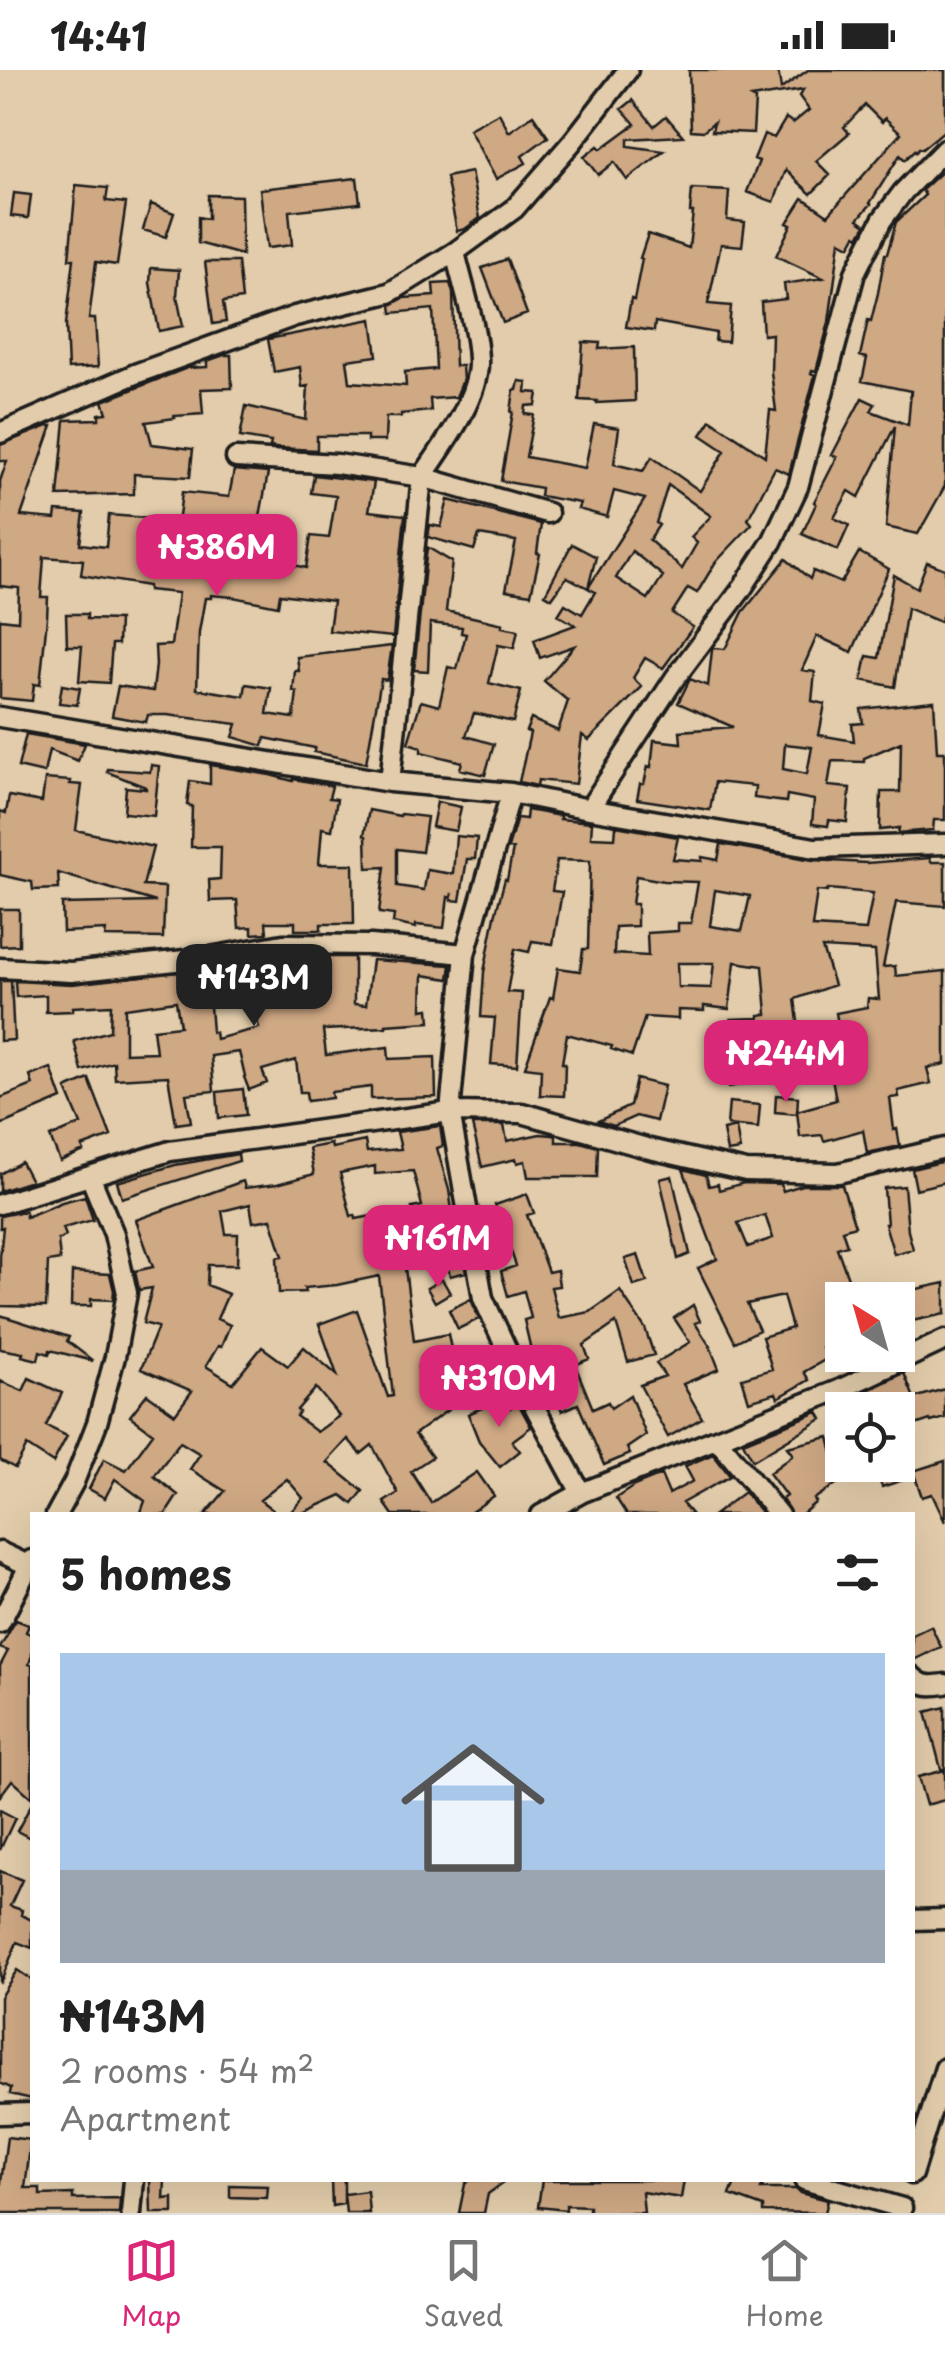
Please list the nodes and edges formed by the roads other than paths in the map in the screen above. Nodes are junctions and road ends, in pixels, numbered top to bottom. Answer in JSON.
{"nodes":[{"id":1,"x":628,"y":70,"type":"edge"},
{"id":2,"x":945,"y":149,"type":"edge"},
{"id":3,"x":455,"y":252,"type":"junction"},
{"id":4,"x":0,"y":432,"type":"edge"},
{"id":5,"x":236,"y":458,"type":"dead end"},
{"id":6,"x":422,"y":476,"type":"junction"},
{"id":7,"x":548,"y":513,"type":"dead end"},
{"id":8,"x":0,"y":717,"type":"edge"},
{"id":9,"x":390,"y":782,"type":"junction"},
{"id":10,"x":511,"y":792,"type":"junction"},
{"id":11,"x":588,"y":809,"type":"junction"},
{"id":12,"x":945,"y":844,"type":"edge"},
{"id":13,"x":464,"y":954,"type":"junction"},
{"id":14,"x":0,"y":968,"type":"edge"},
{"id":15,"x":450,"y":1112,"type":"junction"},
{"id":16,"x":945,"y":1148,"type":"edge"},
{"id":17,"x":90,"y":1176,"type":"junction"},
{"id":18,"x":0,"y":1204,"type":"edge"},
{"id":19,"x":945,"y":1340,"type":"edge"},
{"id":20,"x":718,"y":1440,"type":"junction"},
{"id":21,"x":581,"y":1494,"type":"junction"},
{"id":22,"x":58,"y":1512,"type":"edge"},
{"id":23,"x":547,"y":1512,"type":"edge"},
{"id":24,"x":777,"y":1512,"type":"edge"},
{"id":25,"x":0,"y":1552,"type":"edge"},
{"id":26,"x":30,"y":1563,"type":"edge"},
{"id":27,"x":30,"y":1568,"type":"edge"},
{"id":28,"x":0,"y":1623,"type":"edge"},
{"id":29,"x":915,"y":1679,"type":"edge"},
{"id":30,"x":945,"y":1684,"type":"edge"},
{"id":31,"x":945,"y":1919,"type":"edge"},
{"id":32,"x":916,"y":1920,"type":"edge"},
{"id":33,"x":945,"y":1927,"type":"edge"},
{"id":34,"x":945,"y":2068,"type":"edge"},
{"id":35,"x":30,"y":2113,"type":"edge"},
{"id":36,"x":0,"y":2114,"type":"edge"},
{"id":37,"x":915,"y":2167,"type":"edge"},
{"id":38,"x":134,"y":2182,"type":"edge"},
{"id":39,"x":810,"y":2182,"type":"edge"},
{"id":40,"x":910,"y":2182,"type":"edge"},
{"id":41,"x":901,"y":2211,"type":"edge"},
{"id":42,"x":130,"y":2213,"type":"edge"}],
"edges":[{"from":1,"to":3,"type":"street"},
{"from":2,"to":11,"type":"street"},
{"from":3,"to":4,"type":"street"},
{"from":3,"to":6,"type":"street"},
{"from":5,"to":6,"type":"street"},
{"from":6,"to":7,"type":"street"},
{"from":6,"to":9,"type":"street"},
{"from":8,"to":9,"type":"street"},
{"from":9,"to":10,"type":"street"},
{"from":10,"to":11,"type":"street"},
{"from":10,"to":13,"type":"street"},
{"from":11,"to":12,"type":"street"},
{"from":13,"to":14,"type":"street"},
{"from":13,"to":15,"type":"street"},
{"from":15,"to":16,"type":"street"},
{"from":15,"to":17,"type":"street"},
{"from":15,"to":21,"type":"street"},
{"from":17,"to":18,"type":"street"},
{"from":17,"to":22,"type":"street"},
{"from":19,"to":20,"type":"street"},
{"from":20,"to":21,"type":"street"},
{"from":20,"to":24,"type":"street"},
{"from":21,"to":23,"type":"street"},
{"from":25,"to":26,"type":"street"},
{"from":27,"to":28,"type":"street"},
{"from":29,"to":30,"type":"street"},
{"from":31,"to":32,"type":"street"},
{"from":32,"to":33,"type":"street"},
{"from":34,"to":37,"type":"street"},
{"from":35,"to":36,"type":"street"},
{"from":38,"to":42,"type":"street"},
{"from":39,"to":41,"type":"street"},
{"from":40,"to":41,"type":"street"}]}
